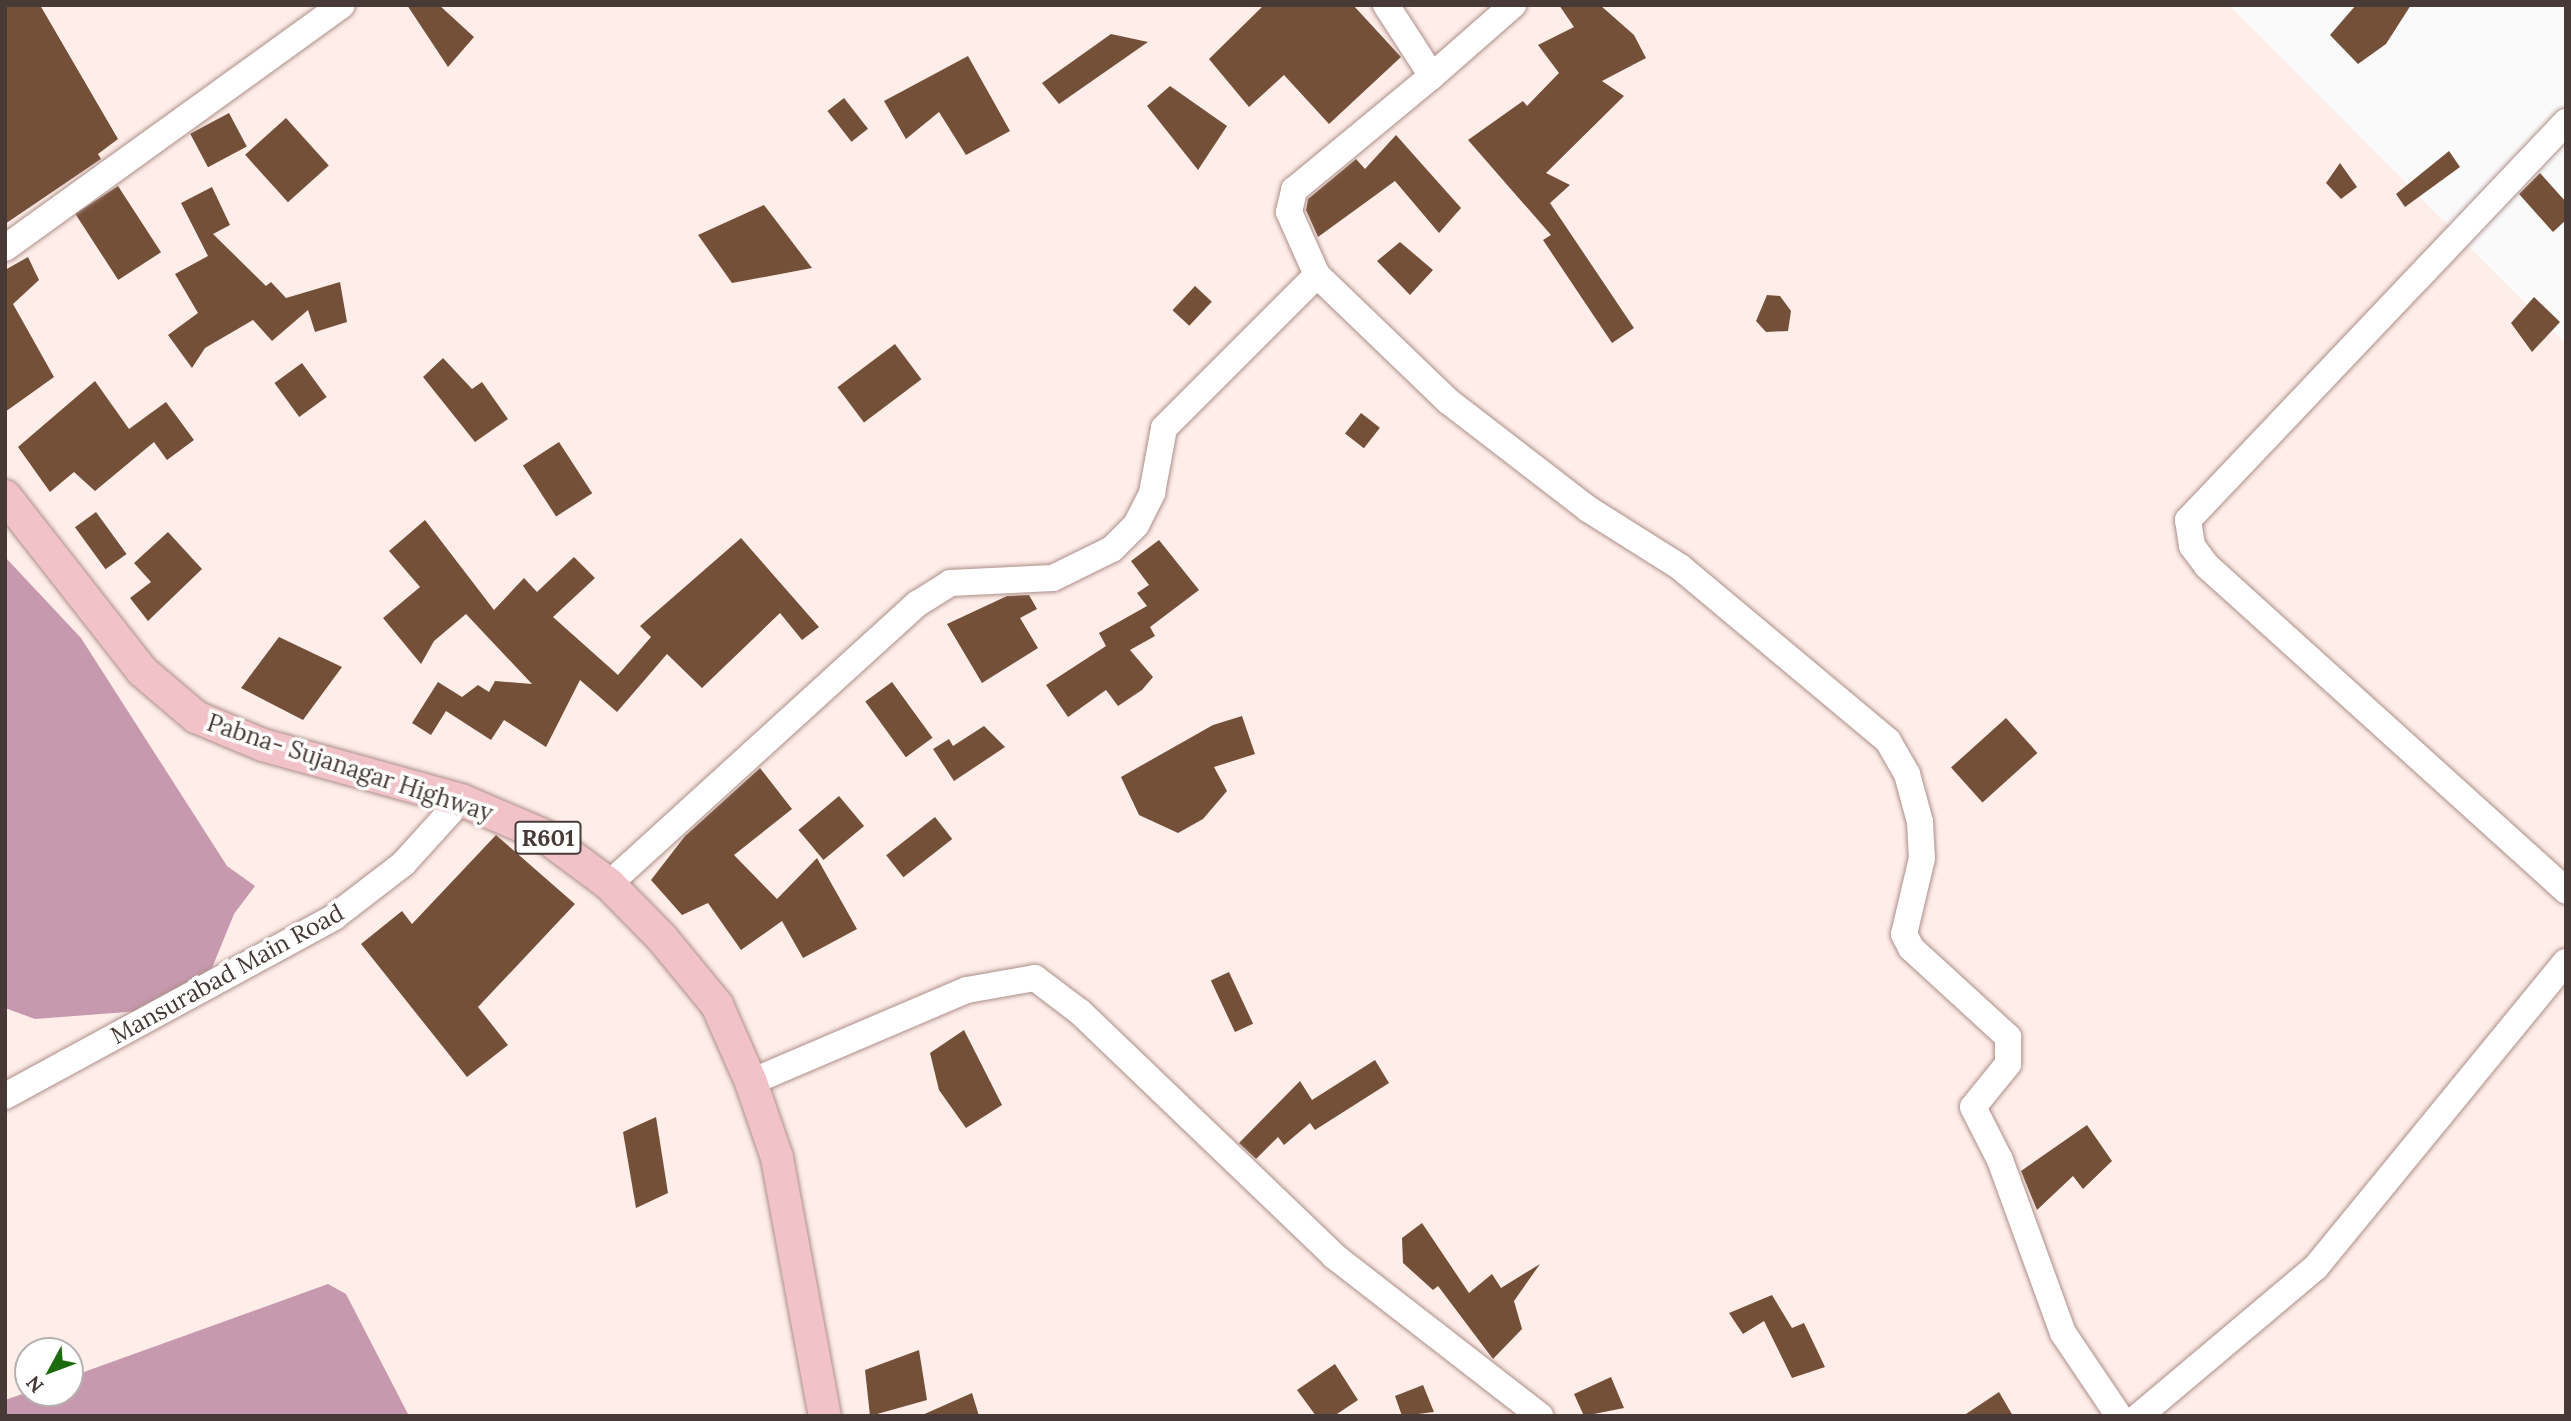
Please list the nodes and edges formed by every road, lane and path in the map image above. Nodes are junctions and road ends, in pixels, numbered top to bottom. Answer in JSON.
{"nodes":[{"id":1,"x":342,"y":5,"type":"edge"},
{"id":2,"x":1386,"y":5,"type":"edge"},
{"id":3,"x":1513,"y":5,"type":"edge"},
{"id":4,"x":1432,"y":76,"type":"junction"},
{"id":5,"x":2566,"y":122,"type":"edge"},
{"id":6,"x":5,"y":248,"type":"edge"},
{"id":7,"x":1317,"y":275,"type":"junction"},
{"id":8,"x":5,"y":496,"type":"edge"},
{"id":9,"x":461,"y":800,"type":"junction"},
{"id":10,"x":609,"y":884,"type":"junction"},
{"id":11,"x":2566,"y":890,"type":"edge"},
{"id":12,"x":2566,"y":961,"type":"edge"},
{"id":13,"x":751,"y":1082,"type":"junction"},
{"id":14,"x":5,"y":1096,"type":"edge"},
{"id":15,"x":825,"y":1416,"type":"edge"},
{"id":16,"x":1540,"y":1416,"type":"edge"},
{"id":17,"x":2119,"y":1416,"type":"edge"},
{"id":18,"x":2139,"y":1416,"type":"edge"}],
"edges":[{"from":1,"to":6,"type":"street"},
{"from":2,"to":4,"type":"street"},
{"from":3,"to":4,"type":"street"},
{"from":4,"to":7,"type":"street"},
{"from":5,"to":11,"type":"street"},
{"from":7,"to":10,"type":"street"},
{"from":7,"to":17,"type":"street"},
{"from":8,"to":9,"type":"main road","name":"Pabna- Sujanagar Highway","number":"R601"},
{"from":9,"to":10,"type":"main road","name":"Pabna- Sujanagar Highway","number":"R601"},
{"from":9,"to":14,"type":"street","name":"Mansurabad Main Road"},
{"from":10,"to":13,"type":"main road","name":"Pabna- Sujanagar Highway","number":"R601"},
{"from":12,"to":18,"type":"street"},
{"from":13,"to":15,"type":"main road","name":"Pabna- Sujanagar Highway","number":"R601"},
{"from":13,"to":16,"type":"street"}]}
